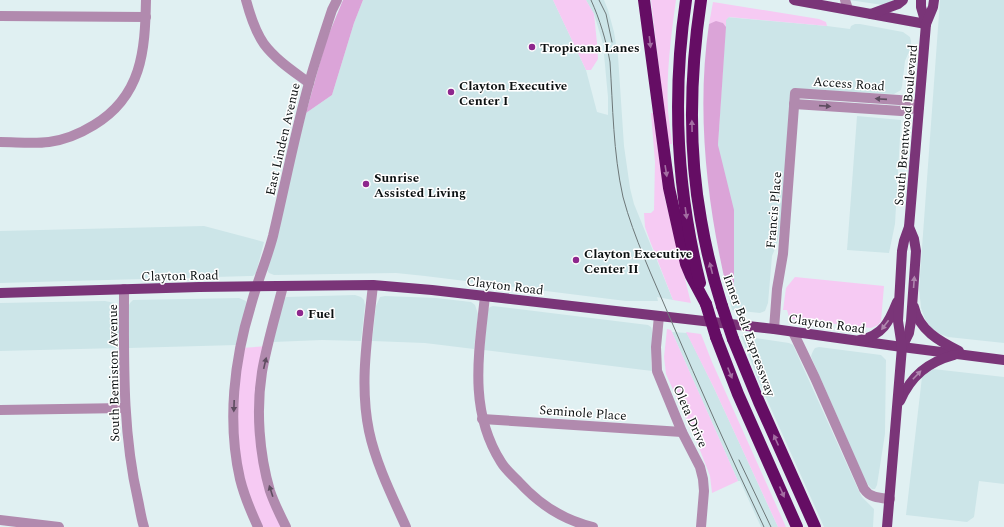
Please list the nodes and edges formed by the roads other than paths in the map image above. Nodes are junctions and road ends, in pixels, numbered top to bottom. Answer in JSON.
{"nodes":[{"id":1,"x":146,"y":0,"type":"edge"},
{"id":2,"x":246,"y":0,"type":"edge"},
{"id":3,"x":337,"y":0,"type":"edge"},
{"id":4,"x":794,"y":0,"type":"edge"},
{"id":5,"x":903,"y":0,"type":"edge"},
{"id":6,"x":921,"y":0,"type":"edge"},
{"id":7,"x":934,"y":0,"type":"edge"},
{"id":8,"x":645,"y":1,"type":"edge"},
{"id":9,"x":821,"y":2,"type":"edge"},
{"id":10,"x":686,"y":3,"type":"edge"},
{"id":11,"x":701,"y":5,"type":"edge"},
{"id":12,"x":847,"y":5,"type":"edge"},
{"id":13,"x":870,"y":14,"type":"junction"},
{"id":14,"x":0,"y":16,"type":"edge"},
{"id":15,"x":146,"y":17,"type":"junction"},
{"id":16,"x":926,"y":24,"type":"junction"},
{"id":17,"x":309,"y":83,"type":"junction"},
{"id":18,"x":795,"y":93,"type":"joint"},
{"id":19,"x":794,"y":104,"type":"junction"},
{"id":20,"x":919,"y":107,"type":"junction"},
{"id":21,"x":0,"y":142,"type":"edge"},
{"id":22,"x":909,"y":227,"type":"junction"},
{"id":23,"x":257,"y":286,"type":"junction"},
{"id":24,"x":283,"y":286,"type":"junction"},
{"id":25,"x":373,"y":286,"type":"junction"},
{"id":26,"x":124,"y":289,"type":"junction"},
{"id":27,"x":0,"y":293,"type":"edge"},
{"id":28,"x":900,"y":295,"type":"junction"},
{"id":29,"x":485,"y":296,"type":"junction"},
{"id":30,"x":912,"y":302,"type":"junction"},
{"id":31,"x":706,"y":304,"type":"junction"},
{"id":32,"x":659,"y":316,"type":"junction"},
{"id":33,"x":774,"y":329,"type":"junction"},
{"id":34,"x":793,"y":332,"type":"junction"},
{"id":35,"x":857,"y":341,"type":"junction"},
{"id":36,"x":902,"y":347,"type":"junction"},
{"id":37,"x":966,"y":355,"type":"junction"},
{"id":38,"x":1004,"y":360,"type":"edge"},
{"id":39,"x":125,"y":408,"type":"junction"},
{"id":40,"x":897,"y":408,"type":"junction"},
{"id":41,"x":0,"y":410,"type":"edge"},
{"id":42,"x":482,"y":419,"type":"junction"},
{"id":43,"x":682,"y":432,"type":"junction"},
{"id":44,"x":890,"y":499,"type":"junction"},
{"id":45,"x":0,"y":520,"type":"edge"},
{"id":46,"x":142,"y":525,"type":"edge"},
{"id":47,"x":59,"y":527,"type":"edge"},
{"id":48,"x":258,"y":527,"type":"edge"},
{"id":49,"x":286,"y":527,"type":"edge"},
{"id":50,"x":406,"y":527,"type":"edge"},
{"id":51,"x":592,"y":527,"type":"edge"},
{"id":52,"x":701,"y":527,"type":"edge"},
{"id":53,"x":798,"y":527,"type":"edge"},
{"id":54,"x":815,"y":527,"type":"edge"},
{"id":55,"x":890,"y":527,"type":"edge"}],
"edges":[{"from":1,"to":15,"type":"street"},
{"from":2,"to":17,"type":"street"},
{"from":3,"to":17,"type":"street","name":"East Linden Avenue"},
{"from":4,"to":9,"type":"main road"},
{"from":5,"to":13,"type":"main road"},
{"from":6,"to":16,"type":"main road","name":"South Brentwood Boulevard"},
{"from":7,"to":16,"type":"main road","name":"South Brentwood Boulevard"},
{"from":8,"to":31,"type":"highway","one_way":true},
{"from":9,"to":12,"type":"main road"},
{"from":10,"to":31,"type":"highway","one_way":true},
{"from":54,"to":11,"type":"highway","name":"Inner Belt Expressway","one_way":true,"bridge":true},
{"from":12,"to":13,"type":"main road"},
{"from":13,"to":16,"type":"main road"},
{"from":14,"to":15,"type":"street"},
{"from":15,"to":21,"type":"street"},
{"from":16,"to":20,"type":"main road","name":"South Brentwood Boulevard"},
{"from":17,"to":23,"type":"street","name":"East Linden Avenue"},
{"from":18,"to":19,"type":"street","name":"Francis Place"},
{"from":20,"to":18,"type":"street","name":"Access Road","one_way":true},
{"from":19,"to":20,"type":"street","name":"Access Road","one_way":true},
{"from":19,"to":33,"type":"street","name":"Francis Place"},
{"from":20,"to":22,"type":"main road","name":"South Brentwood Boulevard"},
{"from":22,"to":28,"type":"main road","name":"South Brentwood Boulevard"},
{"from":30,"to":22,"type":"main road","name":"South Brentwood Boulevard","one_way":true},
{"from":23,"to":24,"type":"main road","name":"Clayton Road"},
{"from":23,"to":26,"type":"main road","name":"Clayton Road"},
{"from":23,"to":48,"type":"street","name":"East Linden Avenue","one_way":true},
{"from":24,"to":25,"type":"main road","name":"Clayton Road"},
{"from":49,"to":24,"type":"street","one_way":true},
{"from":25,"to":29,"type":"main road","name":"Clayton Road"},
{"from":25,"to":50,"type":"street"},
{"from":26,"to":27,"type":"main road","name":"Clayton Road"},
{"from":26,"to":39,"type":"street","name":"South Bemiston Avenue"},
{"from":28,"to":35,"type":"main road","one_way":true},
{"from":28,"to":36,"type":"main road","name":"South Brentwood Boulevard"},
{"from":29,"to":32,"type":"main road","name":"Clayton Road"},
{"from":29,"to":42,"type":"street"},
{"from":30,"to":36,"type":"main road","name":"South Brentwood Boulevard"},
{"from":30,"to":37,"type":"main road"},
{"from":31,"to":53,"type":"highway","one_way":true,"bridge":true},
{"from":32,"to":33,"type":"main road","name":"Clayton Road"},
{"from":32,"to":43,"type":"street","name":"Oleta Drive"},
{"from":33,"to":34,"type":"main road","name":"Clayton Road"},
{"from":34,"to":35,"type":"main road","name":"Clayton Road"},
{"from":34,"to":44,"type":"street"},
{"from":35,"to":36,"type":"main road","name":"Clayton Road"},
{"from":36,"to":37,"type":"main road","name":"Clayton Road"},
{"from":36,"to":40,"type":"main road","name":"South Brentwood Boulevard"},
{"from":37,"to":38,"type":"main road","name":"Clayton Road"},
{"from":40,"to":37,"type":"main road","one_way":true},
{"from":39,"to":41,"type":"street"},
{"from":39,"to":46,"type":"street","name":"South Bemiston Avenue"},
{"from":40,"to":44,"type":"main road","name":"South Brentwood Boulevard"},
{"from":42,"to":43,"type":"street","name":"Seminole Place"},
{"from":42,"to":51,"type":"street"},
{"from":43,"to":52,"type":"street","name":"Oleta Drive"},
{"from":44,"to":55,"type":"main road","name":"South Brentwood Boulevard"},
{"from":45,"to":47,"type":"street"}]}
